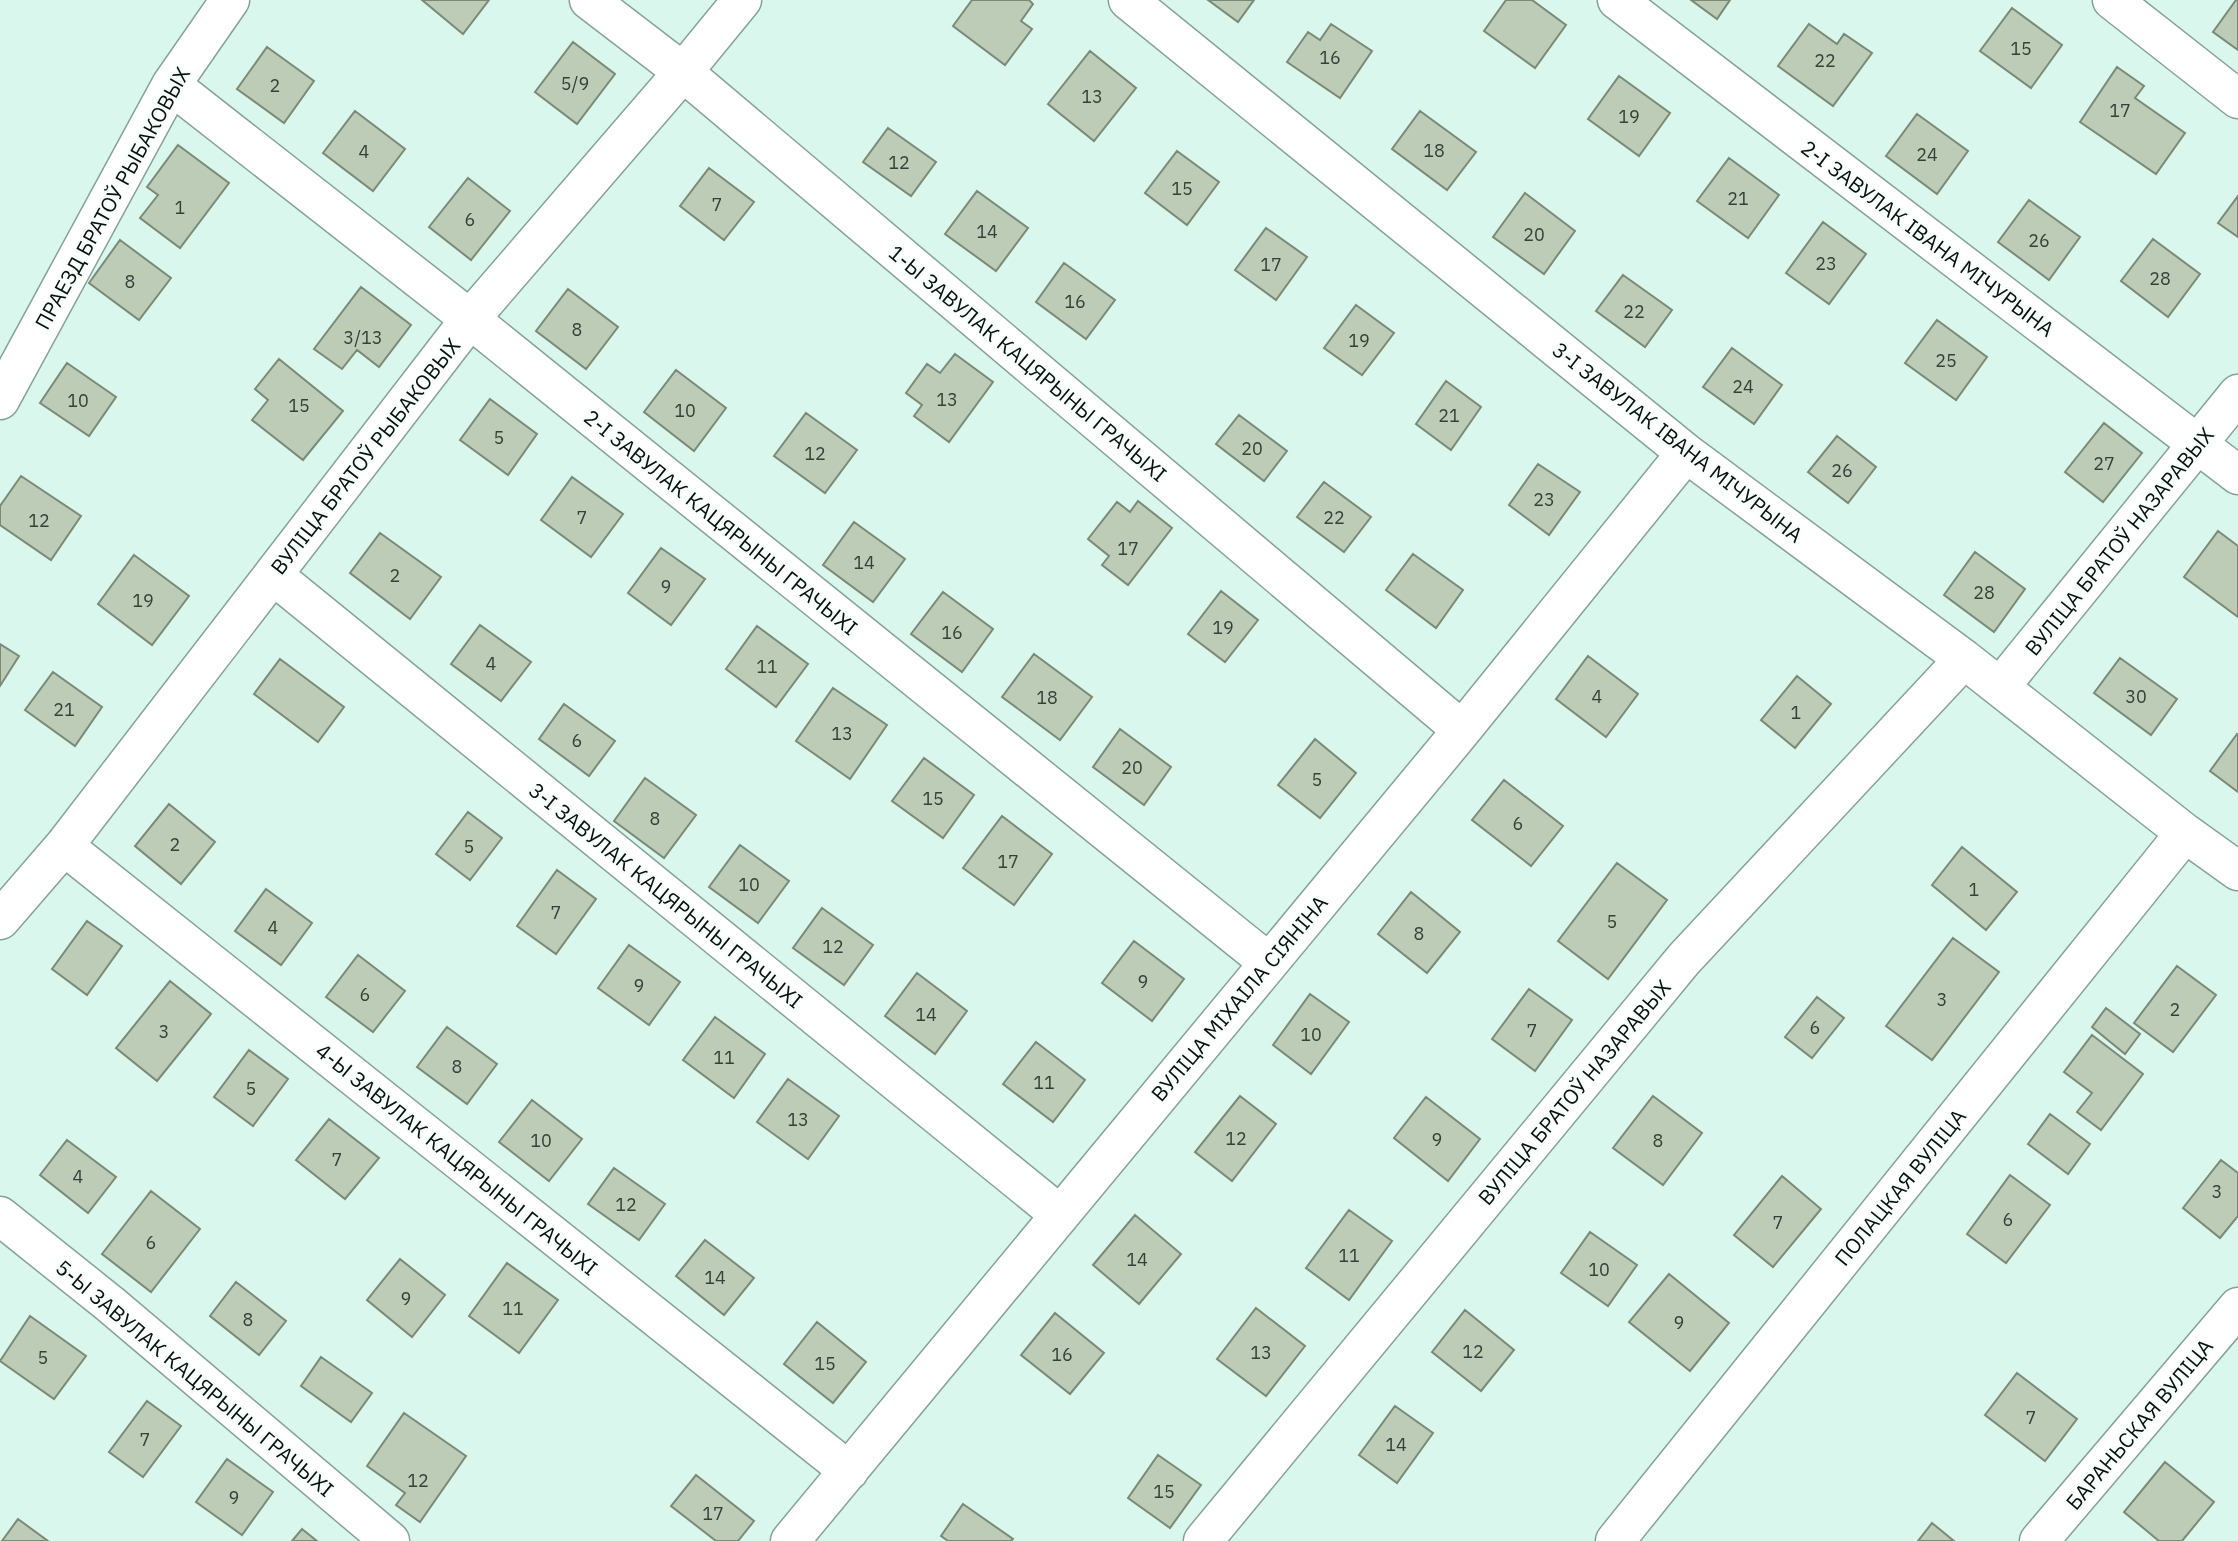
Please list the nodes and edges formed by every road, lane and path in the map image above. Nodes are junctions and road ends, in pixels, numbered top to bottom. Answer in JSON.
{"nodes":[{"id":1,"x":230,"y":0,"type":"edge"},
{"id":2,"x":589,"y":0,"type":"edge"},
{"id":3,"x":741,"y":0,"type":"edge"},
{"id":4,"x":1128,"y":0,"type":"edge"},
{"id":5,"x":1617,"y":0,"type":"edge"},
{"id":6,"x":2112,"y":0,"type":"edge"},
{"id":7,"x":683,"y":72,"type":"junction"},
{"id":8,"x":171,"y":85,"type":"junction"},
{"id":9,"x":2238,"y":99,"type":"edge"},
{"id":10,"x":470,"y":319,"type":"junction"},
{"id":11,"x":2238,"y":394,"type":"edge"},
{"id":12,"x":0,"y":400,"type":"edge"},
{"id":13,"x":2198,"y":444,"type":"junction"},
{"id":14,"x":1686,"y":453,"type":"junction"},
{"id":15,"x":2238,"y":475,"type":"edge"},
{"id":16,"x":273,"y":575,"type":"junction"},
{"id":17,"x":1964,"y":659,"type":"junction"},
{"id":18,"x":2000,"y":687,"type":"junction"},
{"id":19,"x":1462,"y":730,"type":"junction"},
{"id":20,"x":2185,"y":833,"type":"junction"},
{"id":21,"x":64,"y":846,"type":"junction"},
{"id":22,"x":2238,"y":872,"type":"edge"},
{"id":23,"x":0,"y":920,"type":"edge"},
{"id":24,"x":1268,"y":962,"type":"junction"},
{"id":25,"x":1059,"y":1214,"type":"junction"},
{"id":26,"x":0,"y":1216,"type":"edge"},
{"id":27,"x":2238,"y":1307,"type":"edge"},
{"id":28,"x":849,"y":1471,"type":"junction"},
{"id":29,"x":390,"y":1541,"type":"edge"},
{"id":30,"x":790,"y":1541,"type":"edge"},
{"id":31,"x":1203,"y":1541,"type":"edge"},
{"id":32,"x":1615,"y":1541,"type":"edge"},
{"id":33,"x":2039,"y":1541,"type":"edge"}],
"edges":[{"from":1,"to":8,"type":"street","name":"ПРАЕЗД БРАТОЎ РЫБАКОВЫХ"},
{"from":2,"to":7,"type":"street","name":"1-Ы ЗАВУЛАК КАЦЯРЫНЫ ГРАЧЫХІ"},
{"from":3,"to":7,"type":"street","name":"ВУЛІЦА БРАТОЎ РЫБАКОВЫХ"},
{"from":4,"to":14,"type":"street","name":"3-І ЗАВУЛАК ІВАНА МІЧУРЫНА"},
{"from":5,"to":13,"type":"street","name":"2-І ЗАВУЛАК ІВАНА МІЧУРЫНА"},
{"from":6,"to":9,"type":"street"},
{"from":7,"to":10,"type":"street","name":"ВУЛІЦА БРАТОЎ РЫБАКОВЫХ"},
{"from":7,"to":19,"type":"street","name":"1-Ы ЗАВУЛАК КАЦЯРЫНЫ ГРАЧЫХІ"},
{"from":8,"to":10,"type":"street","name":"2-І ЗАВУЛАК КАЦЯРЫНЫ ГРАЧЫХІ"},
{"from":8,"to":12,"type":"street","name":"ПРАЕЗД БРАТОЎ РЫБАКОВЫХ"},
{"from":10,"to":16,"type":"street","name":"ВУЛІЦА БРАТОЎ РЫБАКОВЫХ"},
{"from":10,"to":24,"type":"street","name":"2-І ЗАВУЛАК КАЦЯРЫНЫ ГРАЧЫХІ"},
{"from":11,"to":13,"type":"street","name":"ВУЛІЦА БРАТОЎ НАЗАРАВЫХ"},
{"from":13,"to":15,"type":"street","name":"2-І ЗАВУЛАК ІВАНА МІЧУРЫНА"},
{"from":13,"to":18,"type":"street","name":"ВУЛІЦА БРАТОЎ НАЗАРАВЫХ"},
{"from":14,"to":17,"type":"street","name":"3-І ЗАВУЛАК ІВАНА МІЧУРЫНА"},
{"from":14,"to":19,"type":"street","name":"ВУЛІЦА МІХАІЛА СІЯНІНА"},
{"from":16,"to":21,"type":"street","name":"ВУЛІЦА БРАТОЎ РЫБАКОВЫХ"},
{"from":16,"to":25,"type":"street","name":"3-І ЗАВУЛАК КАЦЯРЫНЫ ГРАЧЫХІ"},
{"from":17,"to":18,"type":"street","name":"3-І ЗАВУЛАК ІВАНА МІЧУРЫНА"},
{"from":17,"to":31,"type":"street","name":"ВУЛІЦА БРАТОЎ НАЗАРАВЫХ"},
{"from":18,"to":20,"type":"street","name":"3-І ЗАВУЛАК ІВАНА МІЧУРЫНА"},
{"from":19,"to":24,"type":"street","name":"ВУЛІЦА МІХАІЛА СІЯНІНА"},
{"from":20,"to":22,"type":"street","name":"3-І ЗАВУЛАК ІВАНА МІЧУРЫНА"},
{"from":20,"to":32,"type":"street","name":"ПОЛАЦКАЯ ВУЛІЦА"},
{"from":21,"to":23,"type":"street","name":"ВУЛІЦА БРАТОЎ РЫБАКОВЫХ"},
{"from":21,"to":28,"type":"street","name":"4-Ы ЗАВУЛАК КАЦЯРЫНЫ ГРАЧЫХІ"},
{"from":24,"to":25,"type":"street","name":"ВУЛІЦА МІХАІЛА СІЯНІНА"},
{"from":25,"to":28,"type":"street","name":"ВУЛІЦА МІХАІЛА СІЯНІНА"},
{"from":26,"to":29,"type":"street","name":"5-Ы ЗАВУЛАК КАЦЯРЫНЫ ГРАЧЫХІ"},
{"from":27,"to":33,"type":"street","name":"БАРАНЬСКАЯ ВУЛІЦА"},
{"from":28,"to":30,"type":"street","name":"ВУЛІЦА МІХАІЛА СІЯНІНА"}]}
